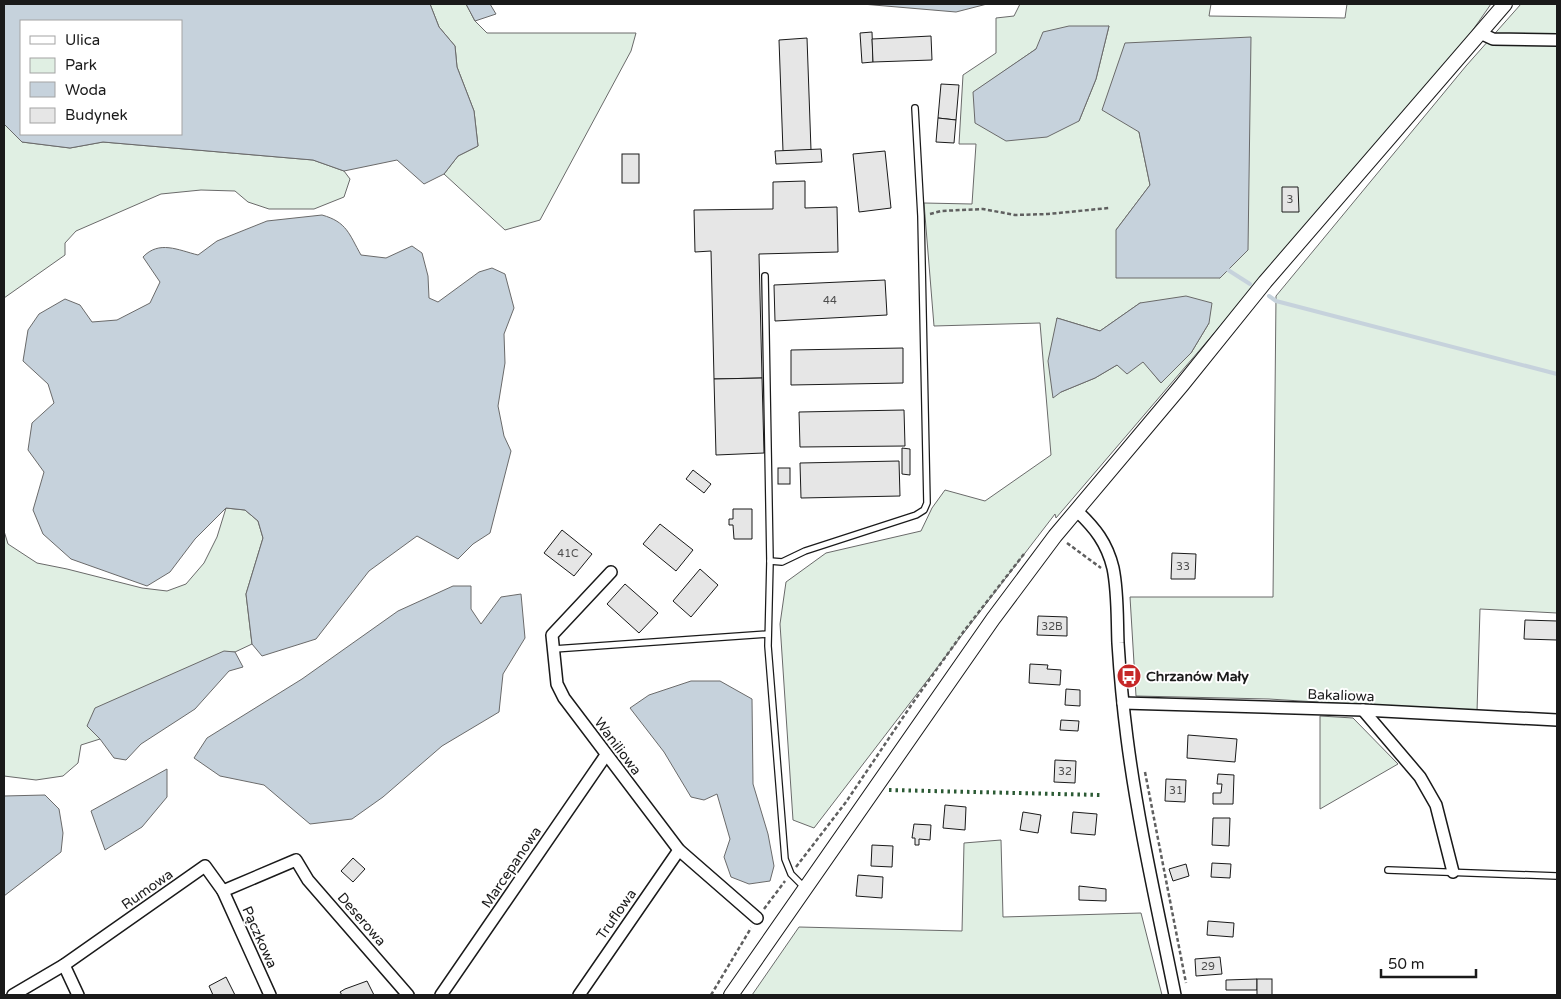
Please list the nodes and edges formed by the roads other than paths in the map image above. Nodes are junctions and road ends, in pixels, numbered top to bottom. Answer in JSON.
{"nodes":[{"id":1,"x":1505,"y":4,"type":"edge"},
{"id":2,"x":1480,"y":33,"type":"junction"},
{"id":3,"x":1557,"y":40,"type":"edge"},
{"id":4,"x":914,"y":108,"type":"dead end"},
{"id":5,"x":766,"y":276,"type":"dead end"},
{"id":6,"x":1076,"y":511,"type":"junction"},
{"id":7,"x":770,"y":561,"type":"junction"},
{"id":8,"x":611,"y":572,"type":"dead end"},
{"id":9,"x":768,"y":634,"type":"junction"},
{"id":10,"x":553,"y":649,"type":"junction"},
{"id":11,"x":1123,"y":703,"type":"junction"},
{"id":12,"x":1363,"y":710,"type":"junction"},
{"id":13,"x":1557,"y":720,"type":"edge"},
{"id":14,"x":606,"y":755,"type":"junction"},
{"id":15,"x":679,"y":850,"type":"junction"},
{"id":16,"x":1388,"y":870,"type":"dead end"},
{"id":17,"x":1453,"y":872,"type":"junction"},
{"id":18,"x":1557,"y":876,"type":"edge"},
{"id":19,"x":805,"y":888,"type":"junction"},
{"id":20,"x":223,"y":891,"type":"junction"},
{"id":21,"x":757,"y":918,"type":"road end"},
{"id":22,"x":64,"y":965,"type":"junction"},
{"id":23,"x":13,"y":995,"type":"edge"},
{"id":24,"x":78,"y":995,"type":"edge"},
{"id":25,"x":270,"y":995,"type":"edge"},
{"id":26,"x":408,"y":995,"type":"edge"},
{"id":27,"x":441,"y":995,"type":"edge"},
{"id":28,"x":579,"y":995,"type":"edge"},
{"id":29,"x":731,"y":995,"type":"edge"},
{"id":30,"x":1176,"y":995,"type":"edge"}],
"edges":[{"from":1,"to":2,"type":"street"},
{"from":2,"to":3,"type":"street"},
{"from":2,"to":6,"type":"street"},
{"from":4,"to":7,"type":"lane"},
{"from":5,"to":7,"type":"lane"},
{"from":6,"to":11,"type":"street"},
{"from":6,"to":19,"type":"street"},
{"from":7,"to":9,"type":"lane"},
{"from":8,"to":10,"type":"street","name":"Waniliowa"},
{"from":9,"to":10,"type":"lane"},
{"from":9,"to":19,"type":"lane"},
{"from":10,"to":14,"type":"street","name":"Waniliowa"},
{"from":11,"to":12,"type":"street","name":"Bakaliowa"},
{"from":11,"to":30,"type":"street"},
{"from":12,"to":13,"type":"street","name":"Bakaliowa"},
{"from":12,"to":17,"type":"street"},
{"from":14,"to":15,"type":"street","name":"Waniliowa"},
{"from":14,"to":27,"type":"street","name":"Marcepanowa"},
{"from":15,"to":21,"type":"street","name":"Waniliowa"},
{"from":15,"to":28,"type":"street","name":"Truflowa"},
{"from":16,"to":17,"type":"lane"},
{"from":17,"to":18,"type":"lane"},
{"from":19,"to":29,"type":"street"},
{"from":20,"to":22,"type":"street","name":"Rumowa"},
{"from":20,"to":25,"type":"street","name":"Pączkowa"},
{"from":20,"to":26,"type":"street","name":"Deserowa"},
{"from":22,"to":23,"type":"street","name":"Rumowa"},
{"from":22,"to":24,"type":"street"}]}
